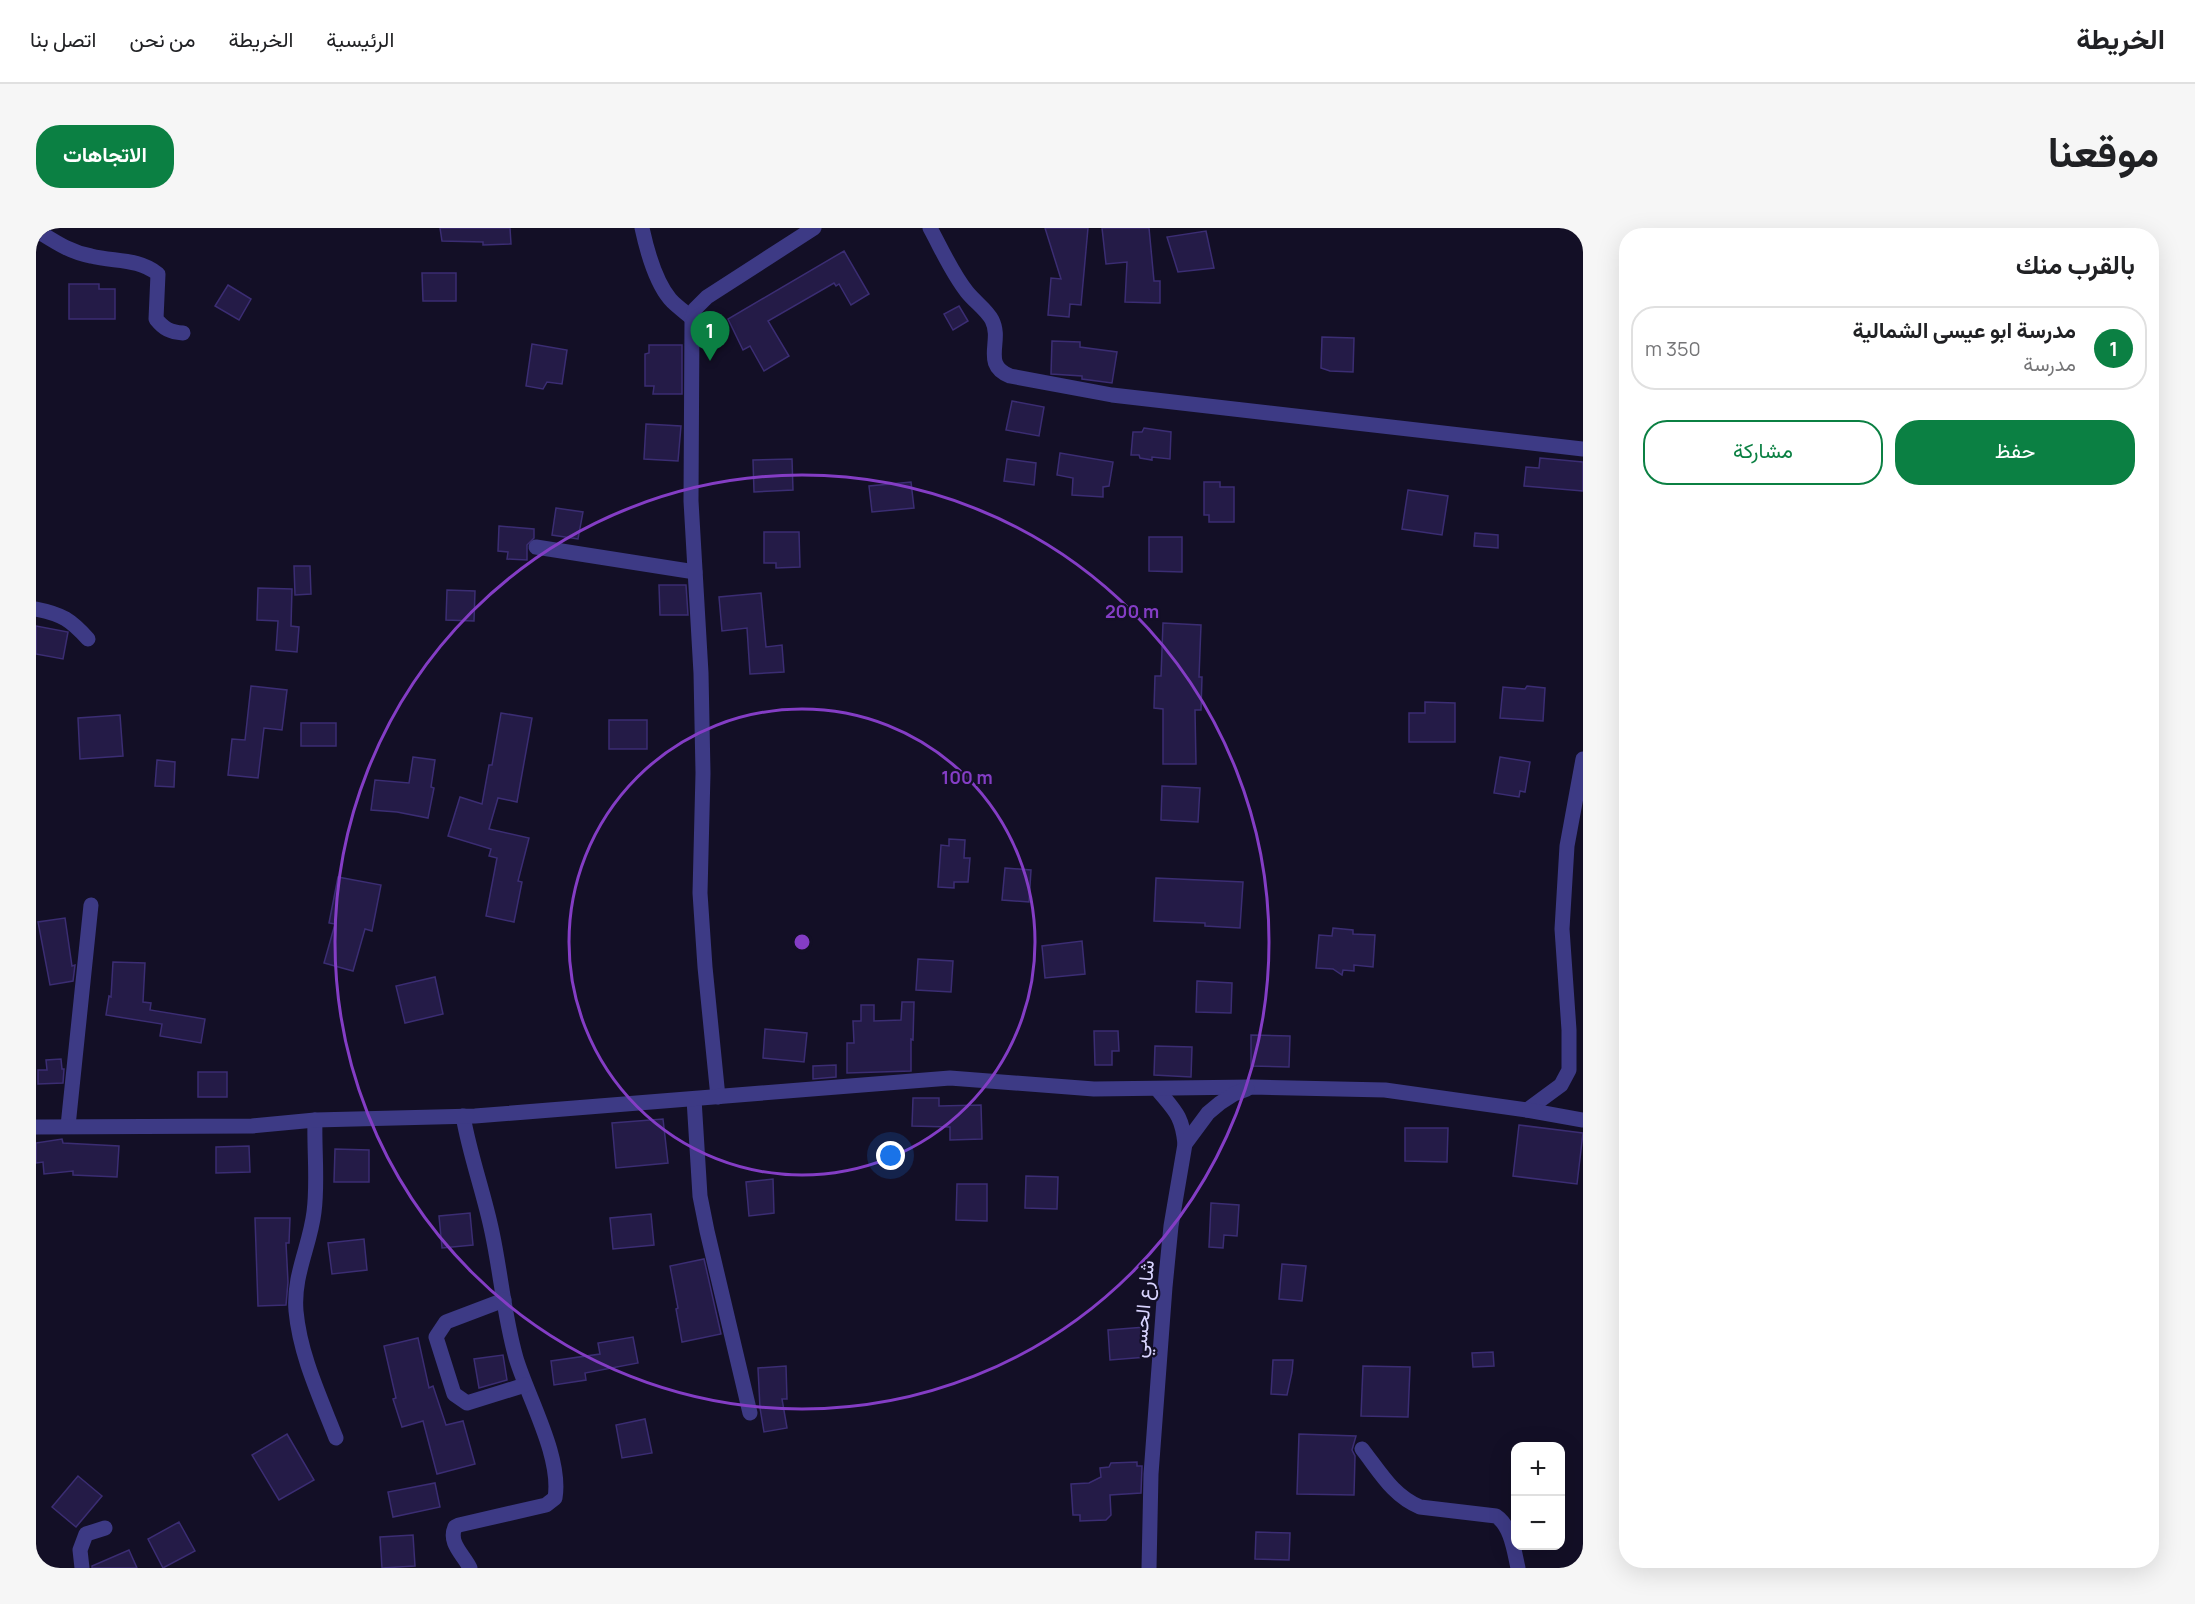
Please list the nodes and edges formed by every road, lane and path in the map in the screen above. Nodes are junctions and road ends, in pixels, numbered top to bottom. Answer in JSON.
{"nodes":[{"id":1,"x":642,"y":228,"type":"edge"},
{"id":2,"x":814,"y":228,"type":"edge"},
{"id":3,"x":930,"y":228,"type":"edge"},
{"id":4,"x":36,"y":230,"type":"edge"},
{"id":5,"x":692,"y":318,"type":"junction"},
{"id":6,"x":183,"y":333,"type":"dead end"},
{"id":7,"x":1583,"y":448,"type":"edge"},
{"id":8,"x":536,"y":548,"type":"dead end"},
{"id":9,"x":695,"y":572,"type":"junction"},
{"id":10,"x":36,"y":609,"type":"edge"},
{"id":11,"x":88,"y":639,"type":"dead end"},
{"id":12,"x":1583,"y":759,"type":"edge"},
{"id":13,"x":91,"y":905,"type":"dead end"},
{"id":14,"x":1252,"y":1087,"type":"junction"},
{"id":15,"x":1157,"y":1089,"type":"junction"},
{"id":16,"x":718,"y":1097,"type":"junction"},
{"id":17,"x":694,"y":1099,"type":"junction"},
{"id":18,"x":1527,"y":1110,"type":"junction"},
{"id":19,"x":463,"y":1116,"type":"junction"},
{"id":20,"x":315,"y":1120,"type":"junction"},
{"id":21,"x":1583,"y":1120,"type":"edge"},
{"id":22,"x":68,"y":1126,"type":"junction"},
{"id":23,"x":36,"y":1127,"type":"edge"},
{"id":24,"x":1185,"y":1144,"type":"junction"},
{"id":25,"x":504,"y":1300,"type":"junction"},
{"id":26,"x":525,"y":1385,"type":"junction"},
{"id":27,"x":750,"y":1413,"type":"dead end"},
{"id":28,"x":336,"y":1438,"type":"dead end"},
{"id":29,"x":1362,"y":1449,"type":"dead end"},
{"id":30,"x":105,"y":1528,"type":"dead end"},
{"id":31,"x":82,"y":1568,"type":"edge"},
{"id":32,"x":470,"y":1568,"type":"edge"},
{"id":33,"x":1149,"y":1568,"type":"edge"},
{"id":34,"x":1518,"y":1568,"type":"edge"}],
"edges":[{"from":1,"to":5,"type":"street"},
{"from":2,"to":5,"type":"street"},
{"from":3,"to":7,"type":"street"},
{"from":4,"to":6,"type":"street"},
{"from":5,"to":9,"type":"street"},
{"from":8,"to":9,"type":"street"},
{"from":9,"to":16,"type":"street"},
{"from":10,"to":11,"type":"street"},
{"from":12,"to":18,"type":"street"},
{"from":13,"to":22,"type":"street"},
{"from":14,"to":15,"type":"street"},
{"from":14,"to":18,"type":"street"},
{"from":14,"to":24,"type":"street","name":"شارع الحسي"},
{"from":15,"to":16,"type":"street"},
{"from":15,"to":24,"type":"street"},
{"from":16,"to":17,"type":"street"},
{"from":17,"to":19,"type":"street"},
{"from":17,"to":27,"type":"street"},
{"from":18,"to":21,"type":"street"},
{"from":19,"to":20,"type":"street"},
{"from":19,"to":25,"type":"street"},
{"from":20,"to":22,"type":"street"},
{"from":20,"to":28,"type":"street"},
{"from":22,"to":23,"type":"street"},
{"from":24,"to":33,"type":"street","name":"شارع الحسي"},
{"from":25,"to":26,"type":"street"},
{"from":25,"to":26,"type":"street"},
{"from":26,"to":32,"type":"street"},
{"from":29,"to":34,"type":"street"},
{"from":30,"to":31,"type":"street"}]}
